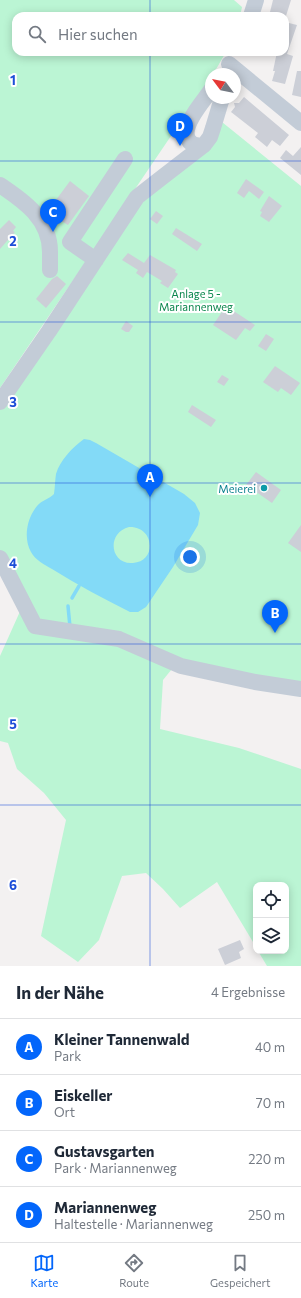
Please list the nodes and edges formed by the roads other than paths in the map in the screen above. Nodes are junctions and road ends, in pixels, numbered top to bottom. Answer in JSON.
{"nodes":[{"id":1,"x":256,"y":0,"type":"edge"},
{"id":2,"x":252,"y":12,"type":"edge"},
{"id":3,"x":229,"y":66,"type":"edge"},
{"id":4,"x":205,"y":99,"type":"edge"},
{"id":5,"x":220,"y":104,"type":"edge"},
{"id":6,"x":301,"y":123,"type":"edge"},
{"id":7,"x":204,"y":145,"type":"junction"},
{"id":8,"x":125,"y":159,"type":"dead end"},
{"id":9,"x":0,"y":184,"type":"edge"},
{"id":10,"x":96,"y":260,"type":"junction"},
{"id":11,"x":50,"y":270,"type":"dead end"},
{"id":12,"x":0,"y":402,"type":"edge"},
{"id":13,"x":0,"y":558,"type":"edge"},
{"id":14,"x":301,"y":689,"type":"edge"}],
"edges":[{"from":1,"to":2,"type":"street"},
{"from":3,"to":6,"type":"street"},
{"from":4,"to":7,"type":"street"},
{"from":5,"to":7,"type":"street"},
{"from":7,"to":10,"type":"street"},
{"from":8,"to":10,"type":"street"},
{"from":9,"to":11,"type":"street"},
{"from":10,"to":12,"type":"street"},
{"from":13,"to":14,"type":"street"}]}
